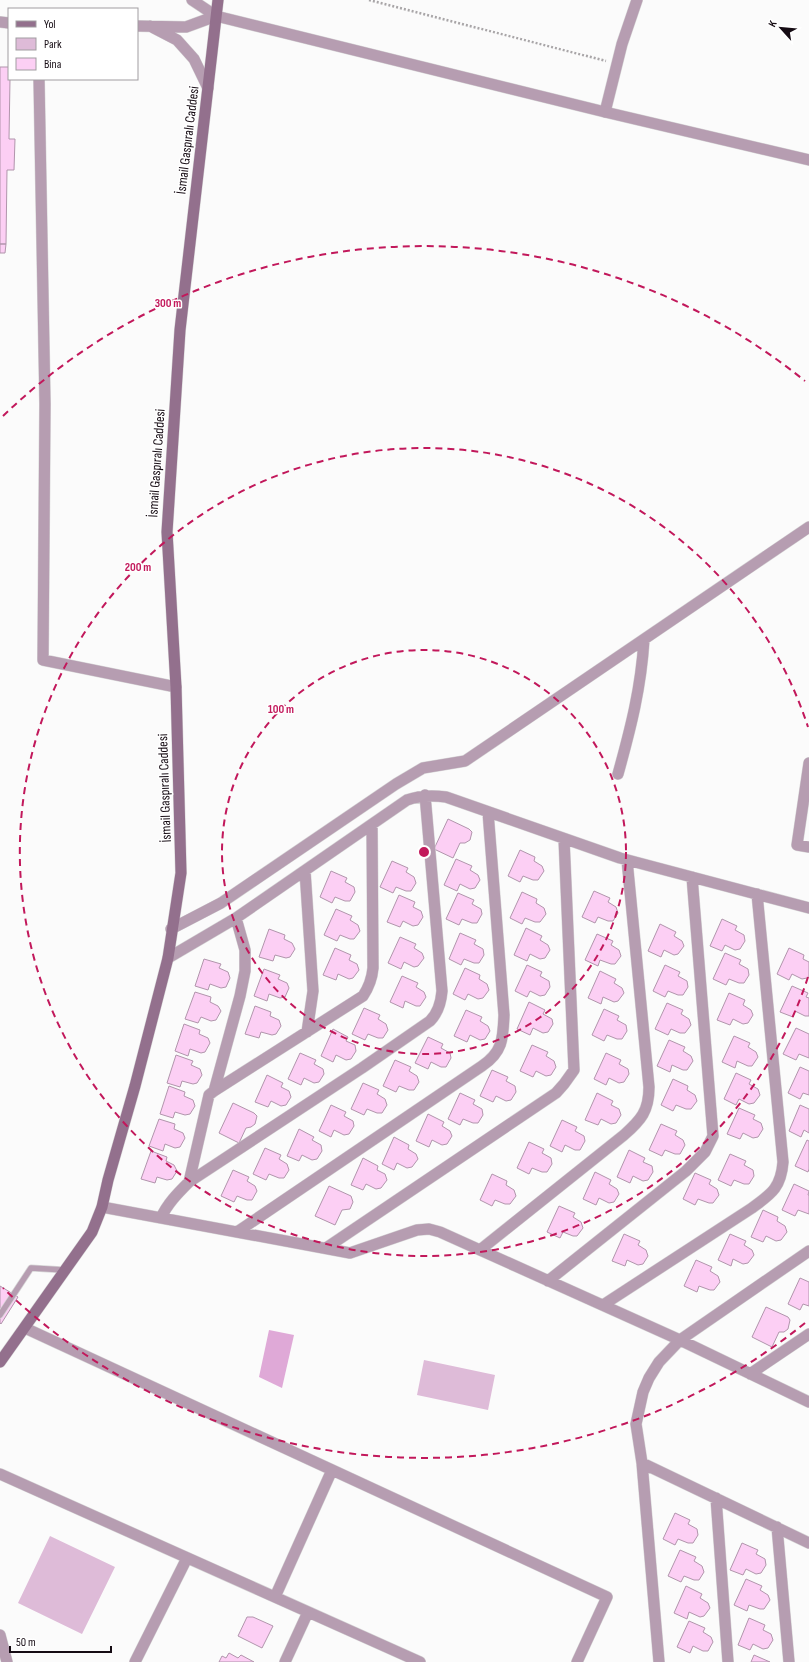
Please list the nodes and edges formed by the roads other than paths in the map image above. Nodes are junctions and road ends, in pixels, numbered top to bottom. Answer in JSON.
{"nodes":[{"id":1,"x":192,"y":0,"type":"edge"},
{"id":2,"x":218,"y":0,"type":"edge"},
{"id":3,"x":637,"y":0,"type":"edge"},
{"id":4,"x":216,"y":16,"type":"junction"},
{"id":5,"x":138,"y":26,"type":"edge"},
{"id":6,"x":150,"y":26,"type":"junction"},
{"id":7,"x":39,"y":80,"type":"edge"},
{"id":8,"x":208,"y":88,"type":"junction"},
{"id":9,"x":605,"y":112,"type":"junction"},
{"id":10,"x":809,"y":160,"type":"edge"},
{"id":11,"x":809,"y":527,"type":"edge"},
{"id":12,"x":644,"y":640,"type":"junction"},
{"id":13,"x":176,"y":687,"type":"junction"},
{"id":14,"x":809,"y":763,"type":"edge"},
{"id":15,"x":618,"y":774,"type":"dead end"},
{"id":16,"x":425,"y":795,"type":"junction"},
{"id":17,"x":488,"y":812,"type":"junction"},
{"id":18,"x":372,"y":824,"type":"junction"},
{"id":19,"x":564,"y":838,"type":"junction"},
{"id":20,"x":809,"y":847,"type":"edge"},
{"id":21,"x":627,"y":860,"type":"junction"},
{"id":22,"x":304,"y":871,"type":"junction"},
{"id":23,"x":692,"y":877,"type":"junction"},
{"id":24,"x":757,"y":894,"type":"junction"},
{"id":25,"x":809,"y":908,"type":"edge"},
{"id":26,"x":236,"y":918,"type":"junction"},
{"id":27,"x":171,"y":930,"type":"junction"},
{"id":28,"x":168,"y":958,"type":"junction"},
{"id":29,"x":307,"y":1032,"type":"junction"},
{"id":30,"x":214,"y":1091,"type":"junction"},
{"id":31,"x":189,"y":1182,"type":"junction"},
{"id":32,"x":102,"y":1207,"type":"junction"},
{"id":33,"x":161,"y":1218,"type":"junction"},
{"id":34,"x":236,"y":1232,"type":"junction"},
{"id":35,"x":326,"y":1248,"type":"junction"},
{"id":36,"x":480,"y":1250,"type":"junction"},
{"id":37,"x":809,"y":1251,"type":"edge"},
{"id":38,"x":65,"y":1270,"type":"junction"},
{"id":39,"x":548,"y":1280,"type":"junction"},
{"id":40,"x":603,"y":1305,"type":"junction"},
{"id":41,"x":0,"y":1315,"type":"edge"},
{"id":42,"x":25,"y":1328,"type":"junction"},
{"id":43,"x":809,"y":1334,"type":"edge"},
{"id":44,"x":680,"y":1340,"type":"junction"},
{"id":45,"x":2,"y":1355,"type":"edge"},
{"id":46,"x":750,"y":1374,"type":"junction"},
{"id":47,"x":809,"y":1402,"type":"edge"},
{"id":48,"x":642,"y":1463,"type":"junction"},
{"id":49,"x":332,"y":1470,"type":"junction"},
{"id":50,"x":0,"y":1474,"type":"edge"},
{"id":51,"x":716,"y":1498,"type":"junction"},
{"id":52,"x":777,"y":1527,"type":"junction"},
{"id":53,"x":809,"y":1543,"type":"edge"},
{"id":54,"x":187,"y":1558,"type":"junction"},
{"id":55,"x":275,"y":1597,"type":"junction"},
{"id":56,"x":308,"y":1612,"type":"junction"},
{"id":57,"x":0,"y":1635,"type":"edge"},
{"id":58,"x":7,"y":1662,"type":"edge"},
{"id":59,"x":135,"y":1662,"type":"edge"},
{"id":60,"x":285,"y":1662,"type":"edge"},
{"id":61,"x":420,"y":1662,"type":"edge"},
{"id":62,"x":577,"y":1662,"type":"edge"},
{"id":63,"x":659,"y":1662,"type":"edge"},
{"id":64,"x":728,"y":1662,"type":"edge"},
{"id":65,"x":789,"y":1662,"type":"edge"}],
"edges":[{"from":1,"to":4,"type":"street"},
{"from":2,"to":4,"type":"main road","name":"İsmail Gaspıralı Caddesi"},
{"from":3,"to":9,"type":"street"},
{"from":4,"to":6,"type":"street"},
{"from":4,"to":8,"type":"main road","name":"İsmail Gaspıralı Caddesi"},
{"from":4,"to":9,"type":"street"},
{"from":5,"to":6,"type":"street"},
{"from":6,"to":8,"type":"street"},
{"from":7,"to":13,"type":"street"},
{"from":8,"to":13,"type":"main road","name":"İsmail Gaspıralı Caddesi"},
{"from":9,"to":10,"type":"street"},
{"from":11,"to":12,"type":"street"},
{"from":12,"to":15,"type":"street"},
{"from":12,"to":27,"type":"street"},
{"from":13,"to":27,"type":"main road","name":"İsmail Gaspıralı Caddesi"},
{"from":14,"to":20,"type":"street"},
{"from":16,"to":17,"type":"street"},
{"from":16,"to":18,"type":"street"},
{"from":16,"to":31,"type":"street"},
{"from":17,"to":19,"type":"street"},
{"from":17,"to":34,"type":"street"},
{"from":18,"to":22,"type":"street"},
{"from":18,"to":29,"type":"street"},
{"from":19,"to":21,"type":"street"},
{"from":19,"to":35,"type":"street"},
{"from":21,"to":23,"type":"street"},
{"from":21,"to":36,"type":"street"},
{"from":22,"to":26,"type":"street"},
{"from":22,"to":29,"type":"street"},
{"from":23,"to":24,"type":"street"},
{"from":23,"to":39,"type":"street"},
{"from":24,"to":25,"type":"street"},
{"from":24,"to":40,"type":"street"},
{"from":26,"to":28,"type":"street"},
{"from":26,"to":30,"type":"street"},
{"from":27,"to":28,"type":"main road","name":"İsmail Gaspıralı Caddesi"},
{"from":28,"to":32,"type":"main road","name":"İsmail Gaspıralı Caddesi"},
{"from":29,"to":30,"type":"street"},
{"from":30,"to":31,"type":"street"},
{"from":31,"to":33,"type":"street"},
{"from":32,"to":33,"type":"street"},
{"from":32,"to":38,"type":"main road","name":"İsmail Gaspıralı Caddesi"},
{"from":33,"to":34,"type":"street"},
{"from":34,"to":35,"type":"street"},
{"from":35,"to":36,"type":"street"},
{"from":36,"to":39,"type":"street"},
{"from":37,"to":44,"type":"street"},
{"from":38,"to":41,"type":"lane"},
{"from":38,"to":42,"type":"main road","name":"İsmail Gaspıralı Caddesi"},
{"from":39,"to":40,"type":"street"},
{"from":40,"to":44,"type":"street"},
{"from":42,"to":45,"type":"main road","name":"İsmail Gaspıralı Caddesi"},
{"from":42,"to":49,"type":"street"},
{"from":43,"to":46,"type":"street"},
{"from":44,"to":46,"type":"street"},
{"from":44,"to":48,"type":"street"},
{"from":46,"to":47,"type":"street"},
{"from":48,"to":51,"type":"street"},
{"from":48,"to":63,"type":"street"},
{"from":49,"to":55,"type":"street"},
{"from":49,"to":62,"type":"street"},
{"from":50,"to":54,"type":"street"},
{"from":51,"to":52,"type":"street"},
{"from":51,"to":64,"type":"street"},
{"from":52,"to":53,"type":"street"},
{"from":52,"to":65,"type":"street"},
{"from":54,"to":55,"type":"street"},
{"from":54,"to":59,"type":"street"},
{"from":55,"to":56,"type":"street"},
{"from":56,"to":60,"type":"street"},
{"from":56,"to":61,"type":"street"},
{"from":57,"to":58,"type":"street"}]}
